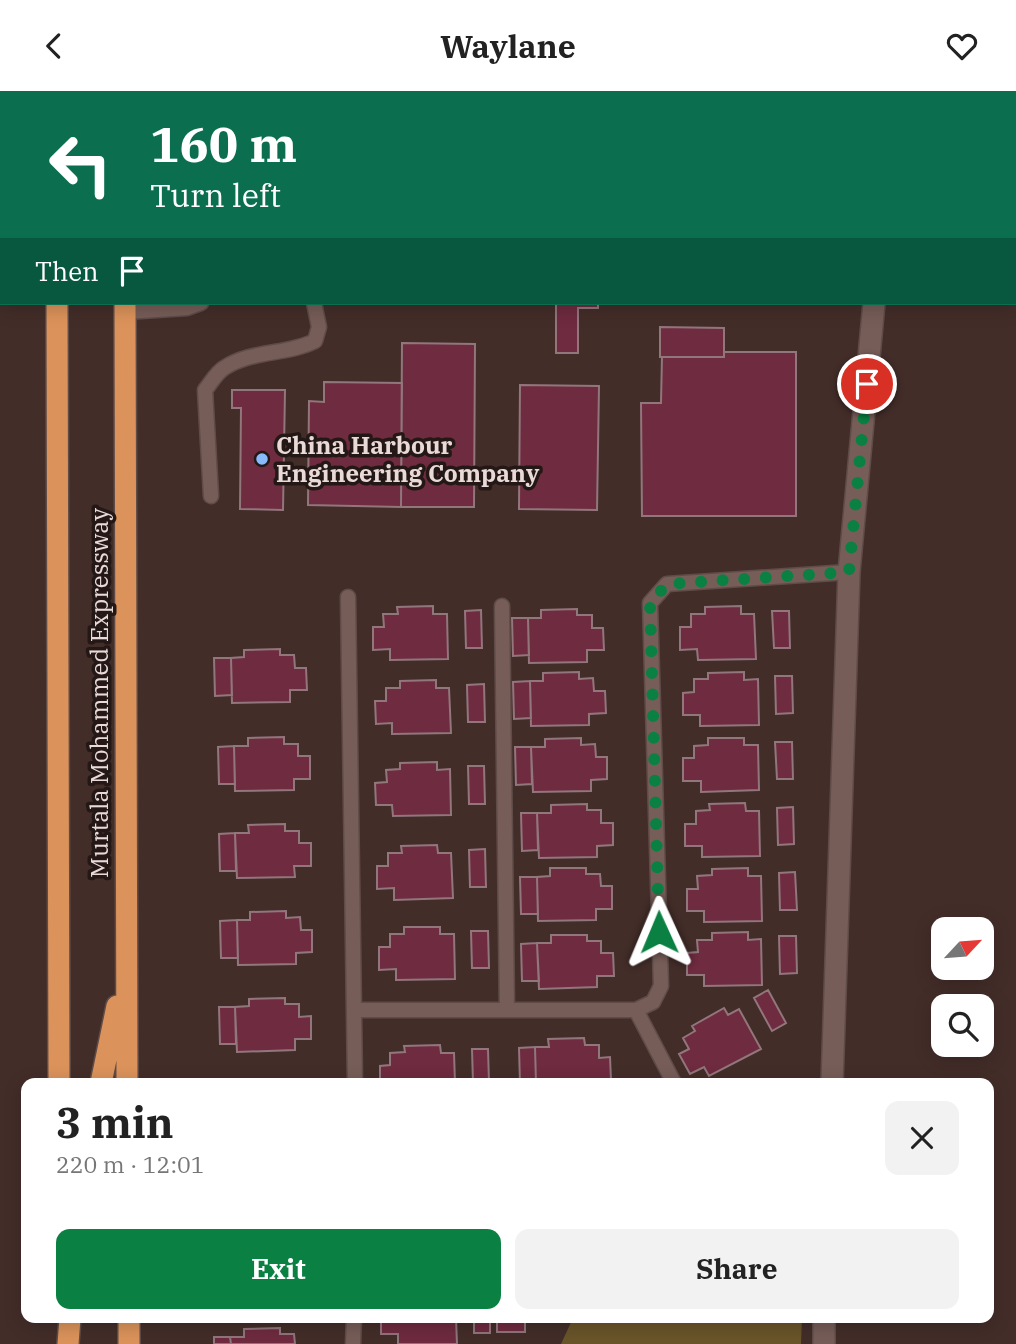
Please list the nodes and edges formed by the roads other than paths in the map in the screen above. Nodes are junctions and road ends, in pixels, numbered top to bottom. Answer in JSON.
{"nodes":[{"id":1,"x":57,"y":305,"type":"edge"},
{"id":2,"x":195,"y":305,"type":"edge"},
{"id":3,"x":314,"y":305,"type":"edge"},
{"id":4,"x":874,"y":305,"type":"edge"},
{"id":5,"x":126,"y":307,"type":"edge"},
{"id":6,"x":211,"y":496,"type":"dead end"},
{"id":7,"x":849,"y":572,"type":"junction"},
{"id":8,"x":348,"y":597,"type":"dead end"},
{"id":9,"x":502,"y":606,"type":"dead end"},
{"id":10,"x":126,"y":963,"type":"junction"},
{"id":11,"x":356,"y":1010,"type":"junction"},
{"id":12,"x":507,"y":1010,"type":"junction"},
{"id":13,"x":636,"y":1010,"type":"junction"},
{"id":14,"x":59,"y":1078,"type":"edge"},
{"id":15,"x":103,"y":1078,"type":"edge"},
{"id":16,"x":127,"y":1078,"type":"edge"},
{"id":17,"x":355,"y":1078,"type":"edge"},
{"id":18,"x":671,"y":1078,"type":"edge"},
{"id":19,"x":832,"y":1078,"type":"edge"},
{"id":20,"x":59,"y":1323,"type":"edge"},
{"id":21,"x":70,"y":1323,"type":"edge"},
{"id":22,"x":129,"y":1323,"type":"edge"},
{"id":23,"x":354,"y":1323,"type":"edge"},
{"id":24,"x":824,"y":1323,"type":"edge"},
{"id":25,"x":60,"y":1344,"type":"edge"},
{"id":26,"x":68,"y":1344,"type":"edge"},
{"id":27,"x":130,"y":1344,"type":"edge"},
{"id":28,"x":354,"y":1344,"type":"edge"},
{"id":29,"x":824,"y":1344,"type":"edge"}],
"edges":[{"from":1,"to":14,"type":"highway","name":"Murtala Mohammed Expressway"},
{"from":2,"to":5,"type":"lane"},
{"from":3,"to":6,"type":"lane"},
{"from":4,"to":7,"type":"street"},
{"from":5,"to":10,"type":"highway","name":"Murtala Mohammed Expressway"},
{"from":7,"to":13,"type":"lane"},
{"from":7,"to":19,"type":"street"},
{"from":8,"to":11,"type":"lane"},
{"from":9,"to":12,"type":"lane"},
{"from":10,"to":15,"type":"highway"},
{"from":10,"to":16,"type":"highway","name":"Murtala Mohammed Expressway"},
{"from":11,"to":12,"type":"lane"},
{"from":11,"to":17,"type":"lane"},
{"from":12,"to":13,"type":"lane"},
{"from":13,"to":18,"type":"lane"},
{"from":20,"to":25,"type":"highway"},
{"from":21,"to":26,"type":"highway"},
{"from":22,"to":27,"type":"highway"},
{"from":23,"to":28,"type":"lane"},
{"from":24,"to":29,"type":"street"}]}
